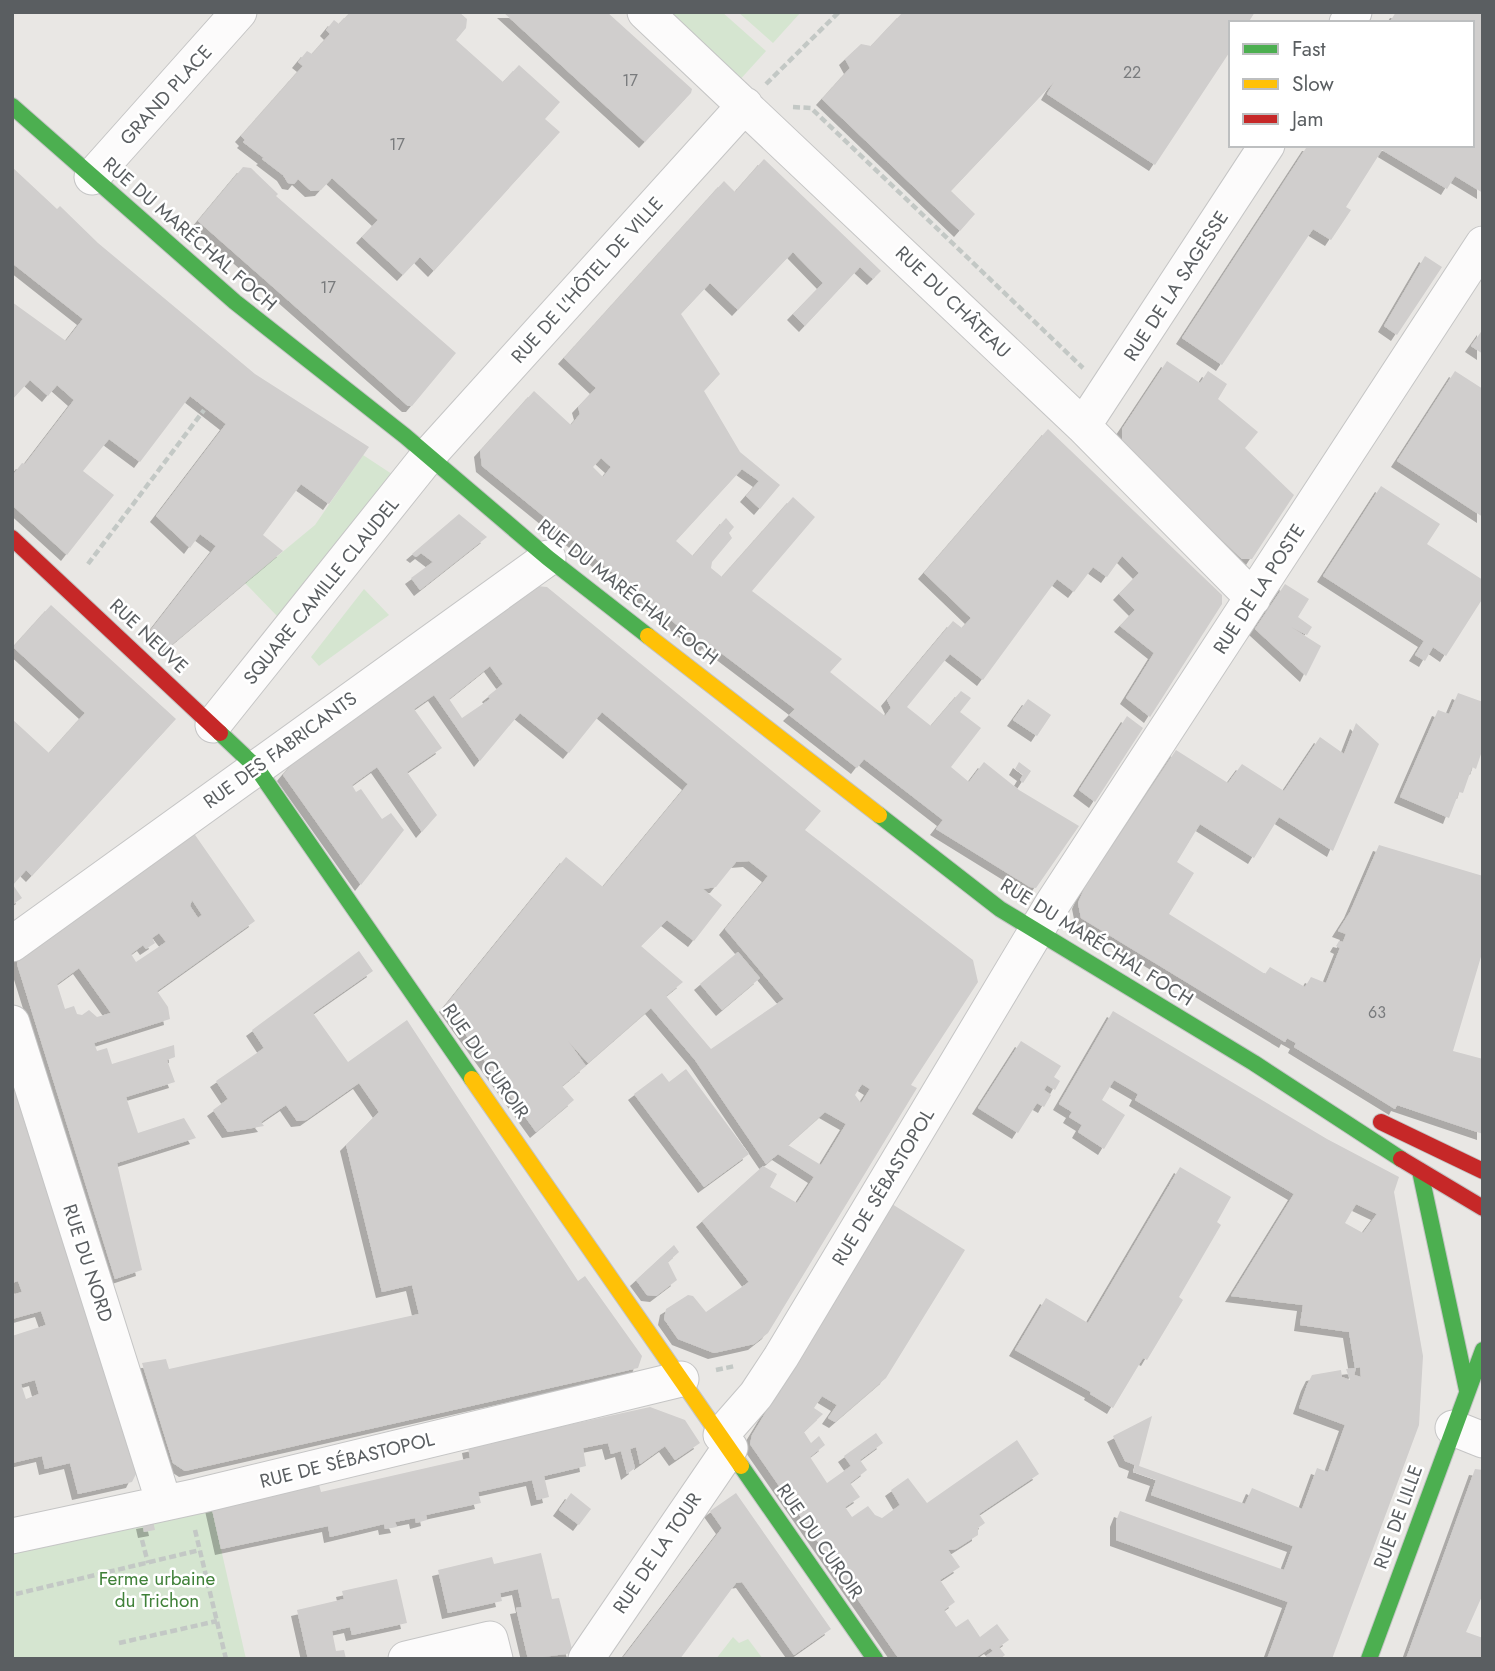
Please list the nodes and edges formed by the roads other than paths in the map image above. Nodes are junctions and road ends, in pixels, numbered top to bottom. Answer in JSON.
{"nodes":[{"id":1,"x":239,"y":12,"type":"edge"},
{"id":2,"x":645,"y":12,"type":"edge"},
{"id":3,"x":745,"y":105,"type":"junction"},
{"id":4,"x":12,"y":106,"type":"edge"},
{"id":5,"x":1266,"y":147,"type":"edge"},
{"id":6,"x":93,"y":177,"type":"junction"},
{"id":7,"x":1483,"y":244,"type":"edge"},
{"id":8,"x":1083,"y":426,"type":"junction"},
{"id":9,"x":428,"y":456,"type":"junction"},
{"id":10,"x":12,"y":537,"type":"edge"},
{"id":11,"x":548,"y":558,"type":"junction"},
{"id":12,"x":1254,"y":598,"type":"junction"},
{"id":13,"x":213,"y":724,"type":"junction"},
{"id":14,"x":256,"y":767,"type":"junction"},
{"id":15,"x":1035,"y":933,"type":"junction"},
{"id":16,"x":12,"y":944,"type":"edge"},
{"id":17,"x":12,"y":1023,"type":"edge"},
{"id":18,"x":1254,"y":1063,"type":"junction"},
{"id":19,"x":1420,"y":1171,"type":"junction"},
{"id":20,"x":1483,"y":1171,"type":"edge"},
{"id":21,"x":1483,"y":1208,"type":"edge"},
{"id":22,"x":1483,"y":1350,"type":"edge"},
{"id":23,"x":681,"y":1379,"type":"junction"},
{"id":24,"x":1467,"y":1390,"type":"junction"},
{"id":25,"x":1468,"y":1434,"type":"edge"},
{"id":26,"x":725,"y":1441,"type":"junction"},
{"id":27,"x":175,"y":1501,"type":"junction"},
{"id":28,"x":12,"y":1536,"type":"edge"},
{"id":29,"x":406,"y":1659,"type":"edge"},
{"id":30,"x":495,"y":1659,"type":"edge"},
{"id":31,"x":586,"y":1659,"type":"edge"},
{"id":32,"x":875,"y":1659,"type":"edge"},
{"id":33,"x":1369,"y":1659,"type":"edge"}],
"edges":[{"from":1,"to":6,"type":"street","name":"GRAND PLACE"},
{"from":2,"to":3,"type":"street","name":"RUE DU CHÂTEAU"},
{"from":3,"to":8,"type":"street","name":"RUE DU CHÂTEAU"},
{"from":3,"to":9,"type":"street","name":"RUE DE L'HÔTEL DE VILLE"},
{"from":4,"to":6,"type":"main road","name":"RUE DU MARÉCHAL FOCH"},
{"from":5,"to":8,"type":"street","name":"RUE DE LA SAGESSE"},
{"from":6,"to":9,"type":"main road","name":"RUE DU MARÉCHAL FOCH"},
{"from":7,"to":12,"type":"street","name":"RUE DE LA POSTE"},
{"from":8,"to":12,"type":"street","name":"RUE DU CHÂTEAU"},
{"from":9,"to":11,"type":"main road","name":"RUE DU MARÉCHAL FOCH"},
{"from":9,"to":13,"type":"street","name":"SQUARE CAMILLE CLAUDEL"},
{"from":10,"to":13,"type":"main road","name":"RUE NEUVE"},
{"from":11,"to":14,"type":"street","name":"RUE DES FABRICANTS"},
{"from":11,"to":15,"type":"main road","name":"RUE DU MARÉCHAL FOCH"},
{"from":12,"to":15,"type":"street","name":"RUE DE LA POSTE"},
{"from":13,"to":14,"type":"main road","name":"RUE NEUVE"},
{"from":14,"to":16,"type":"street","name":"RUE DES FABRICANTS"},
{"from":14,"to":23,"type":"main road","name":"RUE DU CUROIR"},
{"from":15,"to":18,"type":"main road","name":"RUE DU MARÉCHAL FOCH"},
{"from":15,"to":26,"type":"street","name":"RUE DE SÉBASTOPOL"},
{"from":17,"to":27,"type":"street","name":"RUE DU NORD"},
{"from":18,"to":19,"type":"main road","name":"RUE DU MARÉCHAL FOCH"},
{"from":18,"to":20,"type":"main road","name":"RUE DU MARÉCHAL FOCH"},
{"from":19,"to":21,"type":"main road","name":"RUE DU MARÉCHAL FOCH"},
{"from":19,"to":24,"type":"main road"},
{"from":22,"to":24,"type":"main road","name":"RUE DE LILLE"},
{"from":23,"to":26,"type":"main road","name":"RUE DU CUROIR"},
{"from":23,"to":27,"type":"street","name":"RUE DE SÉBASTOPOL"},
{"from":24,"to":25,"type":"main road","name":"RUE DE LILLE"},
{"from":25,"to":33,"type":"main road","name":"RUE DE LILLE"},
{"from":26,"to":31,"type":"street","name":"RUE DE LA TOUR"},
{"from":26,"to":32,"type":"main road","name":"RUE DU CUROIR"},
{"from":27,"to":28,"type":"street","name":"RUE DE SÉBASTOPOL"},
{"from":29,"to":30,"type":"street"}]}
